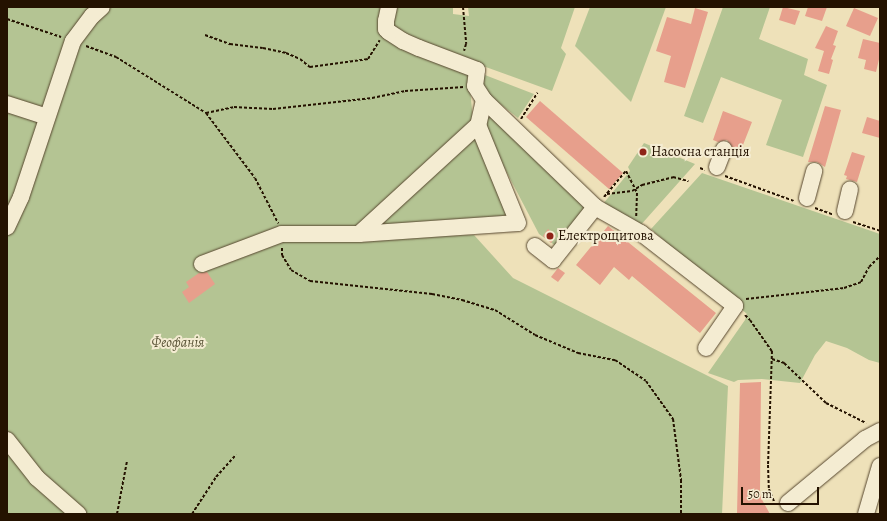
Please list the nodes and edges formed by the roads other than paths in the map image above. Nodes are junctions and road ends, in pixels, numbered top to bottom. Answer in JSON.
{"nodes":[{"id":1,"x":102,"y":7,"type":"edge"},
{"id":2,"x":389,"y":7,"type":"edge"},
{"id":3,"x":484,"y":100,"type":"junction"},
{"id":4,"x":7,"y":104,"type":"edge"},
{"id":5,"x":47,"y":117,"type":"junction"},
{"id":6,"x":478,"y":125,"type":"junction"},
{"id":7,"x":724,"y":149,"type":"dead end"},
{"id":8,"x":716,"y":171,"type":"road end"},
{"id":9,"x":814,"y":172,"type":"dead end"},
{"id":10,"x":850,"y":190,"type":"dead end"},
{"id":11,"x":806,"y":202,"type":"road end"},
{"id":12,"x":596,"y":207,"type":"junction"},
{"id":13,"x":843,"y":216,"type":"road end"},
{"id":14,"x":7,"y":227,"type":"edge"},
{"id":15,"x":360,"y":234,"type":"junction"},
{"id":16,"x":535,"y":246,"type":"dead end"},
{"id":17,"x":202,"y":264,"type":"dead end"},
{"id":18,"x":706,"y":348,"type":"dead end"},
{"id":19,"x":876,"y":429,"type":"edge"},
{"id":20,"x":7,"y":440,"type":"edge"},
{"id":21,"x":880,"y":466,"type":"edge"},
{"id":22,"x":782,"y":504,"type":"road end"},
{"id":23,"x":78,"y":514,"type":"edge"},
{"id":24,"x":866,"y":514,"type":"edge"}],
"edges":[{"from":1,"to":5,"type":"street"},
{"from":2,"to":3,"type":"street"},
{"from":3,"to":6,"type":"street"},
{"from":3,"to":12,"type":"street"},
{"from":4,"to":5,"type":"street"},
{"from":5,"to":14,"type":"street"},
{"from":6,"to":15,"type":"street"},
{"from":6,"to":15,"type":"street"},
{"from":7,"to":8,"type":"street"},
{"from":9,"to":11,"type":"street"},
{"from":10,"to":13,"type":"street"},
{"from":12,"to":16,"type":"street"},
{"from":12,"to":18,"type":"street"},
{"from":15,"to":17,"type":"street"},
{"from":19,"to":22,"type":"street"},
{"from":20,"to":23,"type":"street"},
{"from":21,"to":24,"type":"street"}]}
